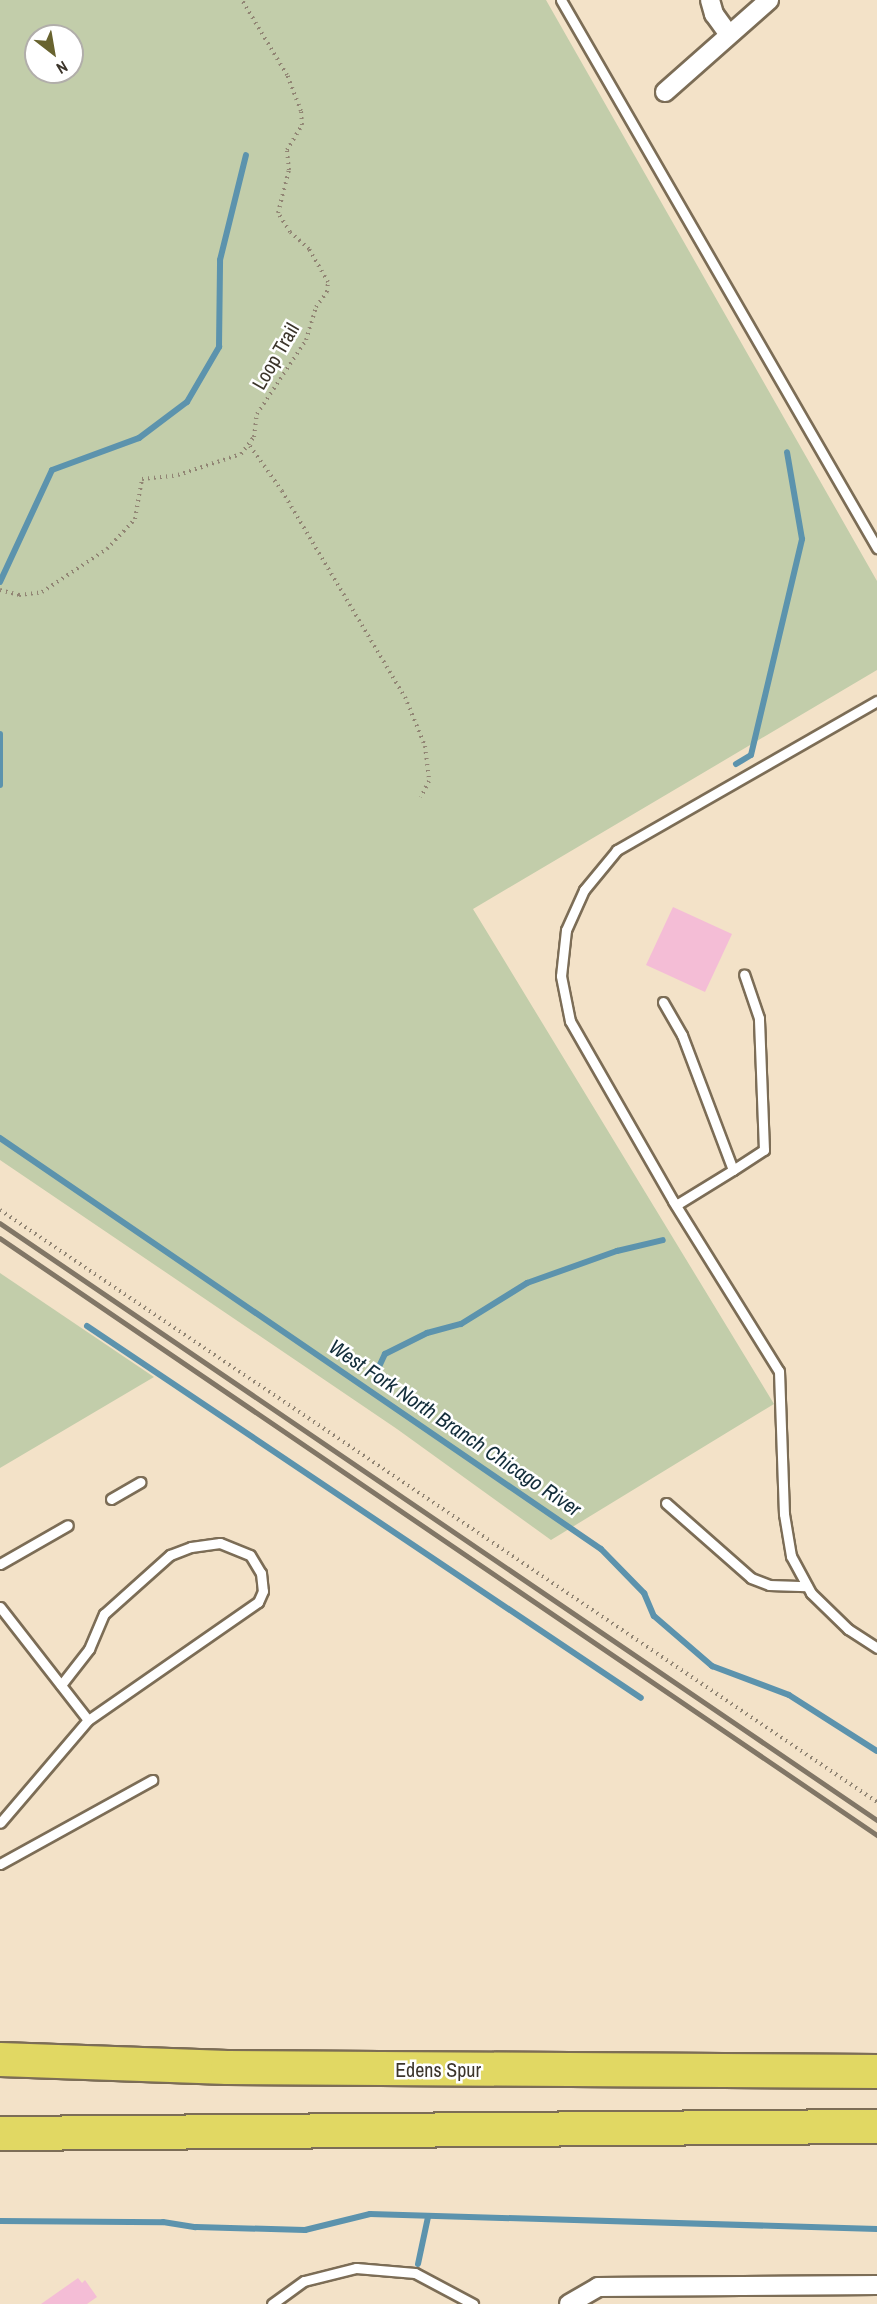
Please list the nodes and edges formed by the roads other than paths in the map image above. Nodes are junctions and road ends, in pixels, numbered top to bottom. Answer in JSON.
{"nodes":[{"id":1,"x":561,"y":0,"type":"edge"},
{"id":2,"x":710,"y":0,"type":"edge"},
{"id":3,"x":769,"y":0,"type":"edge"},
{"id":4,"x":728,"y":33,"type":"junction"},
{"id":5,"x":665,"y":92,"type":"dead end"},
{"id":6,"x":877,"y":548,"type":"edge"},
{"id":7,"x":877,"y":701,"type":"edge"},
{"id":8,"x":744,"y":974,"type":"dead end"},
{"id":9,"x":663,"y":1002,"type":"dead end"},
{"id":10,"x":733,"y":1170,"type":"junction"},
{"id":11,"x":676,"y":1205,"type":"junction"},
{"id":12,"x":141,"y":1482,"type":"dead end"},
{"id":13,"x":111,"y":1499,"type":"dead end"},
{"id":14,"x":666,"y":1503,"type":"dead end"},
{"id":15,"x":68,"y":1525,"type":"dead end"},
{"id":16,"x":0,"y":1564,"type":"edge"},
{"id":17,"x":807,"y":1586,"type":"junction"},
{"id":18,"x":0,"y":1607,"type":"edge"},
{"id":19,"x":877,"y":1648,"type":"edge"},
{"id":20,"x":61,"y":1685,"type":"junction"},
{"id":21,"x":88,"y":1720,"type":"junction"},
{"id":22,"x":152,"y":1780,"type":"dead end"},
{"id":23,"x":0,"y":1823,"type":"edge"},
{"id":24,"x":0,"y":1864,"type":"edge"},
{"id":25,"x":0,"y":2059,"type":"edge"},
{"id":26,"x":877,"y":2072,"type":"edge"},
{"id":27,"x":877,"y":2126,"type":"edge"},
{"id":28,"x":0,"y":2133,"type":"edge"},
{"id":29,"x":877,"y":2285,"type":"edge"},
{"id":30,"x":272,"y":2304,"type":"edge"},
{"id":31,"x":473,"y":2304,"type":"edge"},
{"id":32,"x":569,"y":2304,"type":"edge"}],
"edges":[{"from":1,"to":6,"type":"lane"},
{"from":2,"to":4,"type":"street"},
{"from":3,"to":4,"type":"street"},
{"from":4,"to":5,"type":"street"},
{"from":7,"to":11,"type":"lane"},
{"from":8,"to":10,"type":"lane"},
{"from":9,"to":10,"type":"lane"},
{"from":10,"to":11,"type":"lane"},
{"from":11,"to":17,"type":"lane"},
{"from":12,"to":13,"type":"lane"},
{"from":14,"to":17,"type":"lane"},
{"from":15,"to":16,"type":"lane"},
{"from":17,"to":19,"type":"lane"},
{"from":18,"to":20,"type":"lane"},
{"from":20,"to":21,"type":"lane"},
{"from":20,"to":21,"type":"lane"},
{"from":21,"to":23,"type":"lane"},
{"from":22,"to":24,"type":"lane"},
{"from":25,"to":26,"type":"highway","name":"Edens Spur"},
{"from":27,"to":28,"type":"highway"},
{"from":29,"to":32,"type":"street"},
{"from":30,"to":31,"type":"lane"}]}
